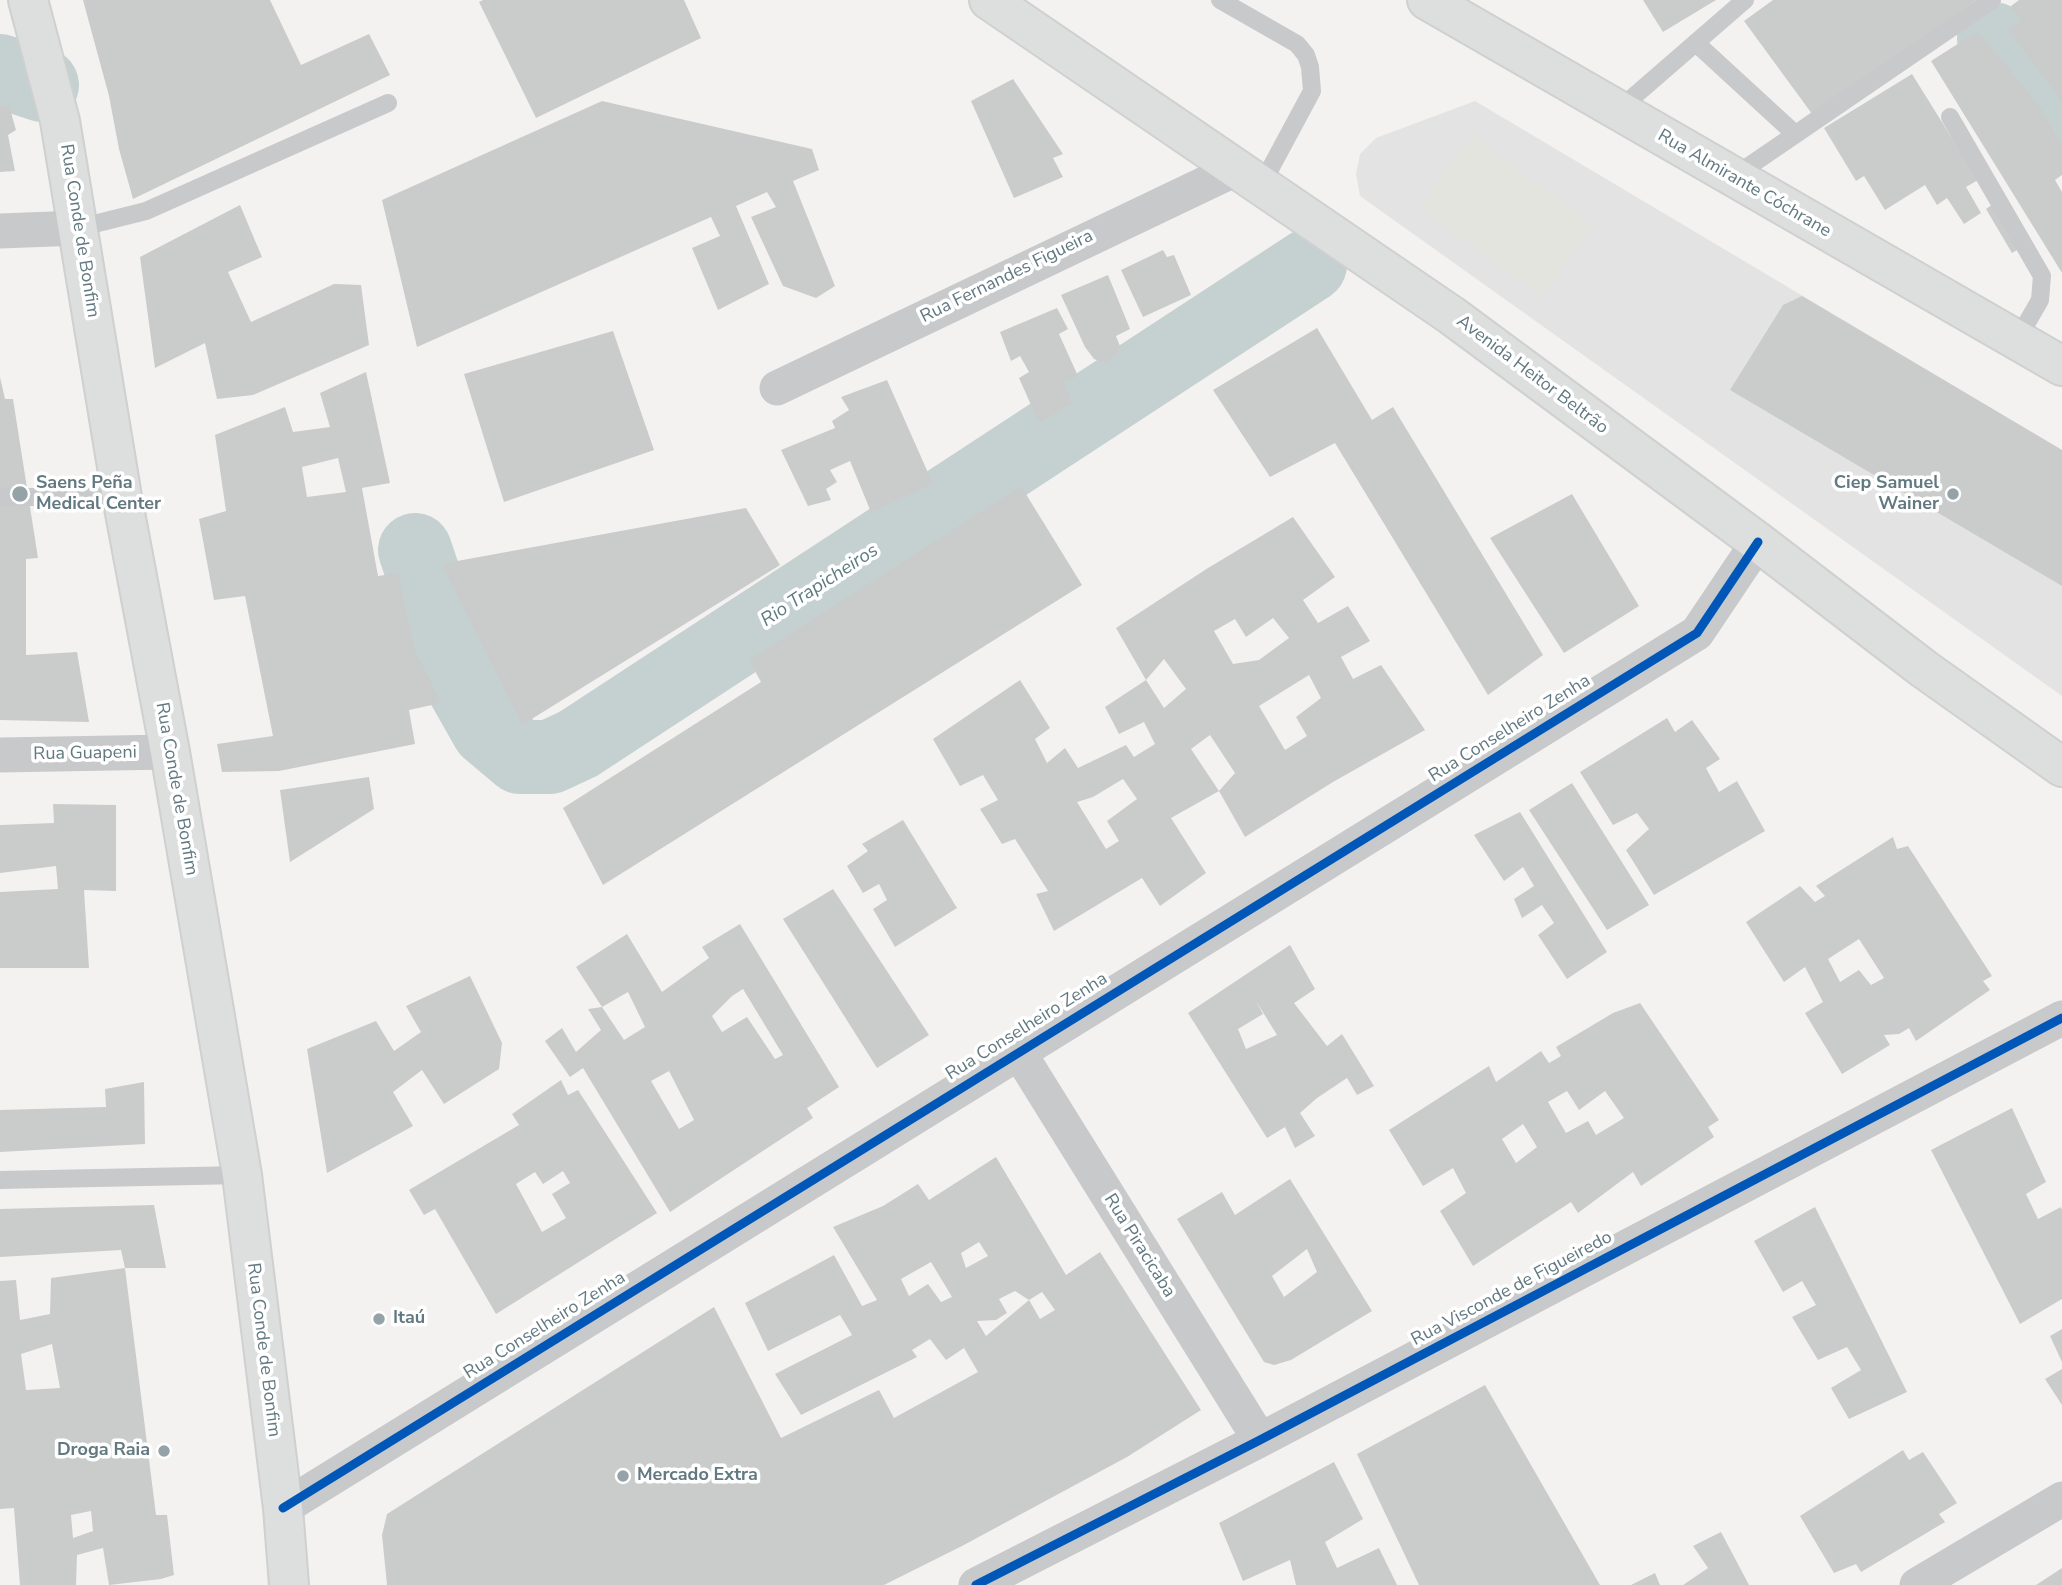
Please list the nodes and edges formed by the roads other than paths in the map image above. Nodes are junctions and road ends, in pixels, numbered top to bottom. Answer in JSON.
{"nodes":[{"id":1,"x":28,"y":0,"type":"edge"},
{"id":2,"x":989,"y":0,"type":"edge"},
{"id":3,"x":1220,"y":0,"type":"edge"},
{"id":4,"x":1427,"y":0,"type":"edge"},
{"id":5,"x":1745,"y":0,"type":"edge"},
{"id":6,"x":1992,"y":0,"type":"edge"},
{"id":7,"x":1696,"y":43,"type":"junction"},
{"id":8,"x":388,"y":103,"type":"dead end"},
{"id":9,"x":1617,"y":111,"type":"junction"},
{"id":10,"x":1950,"y":117,"type":"dead end"},
{"id":11,"x":1795,"y":134,"type":"junction"},
{"id":12,"x":1250,"y":176,"type":"junction"},
{"id":13,"x":1732,"y":177,"type":"junction"},
{"id":14,"x":78,"y":228,"type":"junction"},
{"id":15,"x":0,"y":231,"type":"edge"},
{"id":16,"x":2017,"y":340,"type":"junction"},
{"id":17,"x":2062,"y":366,"type":"edge"},
{"id":18,"x":777,"y":388,"type":"dead end"},
{"id":19,"x":122,"y":497,"type":"junction"},
{"id":20,"x":0,"y":498,"type":"edge"},
{"id":21,"x":1758,"y":542,"type":"junction"},
{"id":22,"x":170,"y":752,"type":"junction"},
{"id":23,"x":0,"y":755,"type":"edge"},
{"id":24,"x":2062,"y":767,"type":"edge"},
{"id":25,"x":2062,"y":1018,"type":"edge"},
{"id":26,"x":1018,"y":1051,"type":"junction"},
{"id":27,"x":242,"y":1175,"type":"junction"},
{"id":28,"x":0,"y":1180,"type":"edge"},
{"id":29,"x":1260,"y":1440,"type":"junction"},
{"id":30,"x":2062,"y":1499,"type":"edge"},
{"id":31,"x":282,"y":1508,"type":"junction"},
{"id":32,"x":289,"y":1585,"type":"edge"},
{"id":33,"x":976,"y":1585,"type":"edge"},
{"id":34,"x":1917,"y":1585,"type":"edge"}],
"edges":[{"from":1,"to":14,"type":"main road","name":"Rua Conde de Bonfim"},
{"from":2,"to":12,"type":"main road","name":"Avenida Heitor Beltrão"},
{"from":3,"to":12,"type":"lane"},
{"from":4,"to":9,"type":"main road","name":"Rua Almirante Cóchrane"},
{"from":5,"to":7,"type":"lane"},
{"from":6,"to":11,"type":"lane"},
{"from":7,"to":9,"type":"lane"},
{"from":7,"to":11,"type":"lane"},
{"from":8,"to":14,"type":"lane"},
{"from":9,"to":13,"type":"main road","name":"Rua Almirante Cóchrane"},
{"from":10,"to":16,"type":"lane"},
{"from":11,"to":13,"type":"lane"},
{"from":12,"to":18,"type":"street","name":"Rua Fernandes Figueira"},
{"from":12,"to":21,"type":"main road","name":"Avenida Heitor Beltrão"},
{"from":13,"to":16,"type":"main road","name":"Rua Almirante Cóchrane"},
{"from":14,"to":15,"type":"street"},
{"from":14,"to":19,"type":"main road","name":"Rua Conde de Bonfim"},
{"from":16,"to":17,"type":"main road","name":"Rua Almirante Cóchrane"},
{"from":19,"to":20,"type":"lane"},
{"from":19,"to":22,"type":"main road","name":"Rua Conde de Bonfim"},
{"from":21,"to":24,"type":"main road","name":"Avenida Heitor Beltrão"},
{"from":21,"to":26,"type":"street","name":"Rua Conselheiro Zenha"},
{"from":22,"to":23,"type":"street","name":"Rua Guapeni"},
{"from":22,"to":27,"type":"main road","name":"Rua Conde de Bonfim"},
{"from":25,"to":29,"type":"street","name":"Rua Visconde de Figueiredo"},
{"from":26,"to":29,"type":"street","name":"Rua Piracicaba"},
{"from":26,"to":31,"type":"street","name":"Rua Conselheiro Zenha"},
{"from":27,"to":28,"type":"lane"},
{"from":27,"to":31,"type":"main road","name":"Rua Conde de Bonfim"},
{"from":29,"to":33,"type":"street","name":"Rua Visconde de Figueiredo"},
{"from":30,"to":34,"type":"street"},
{"from":31,"to":32,"type":"main road","name":"Rua Conde de Bonfim"}]}
